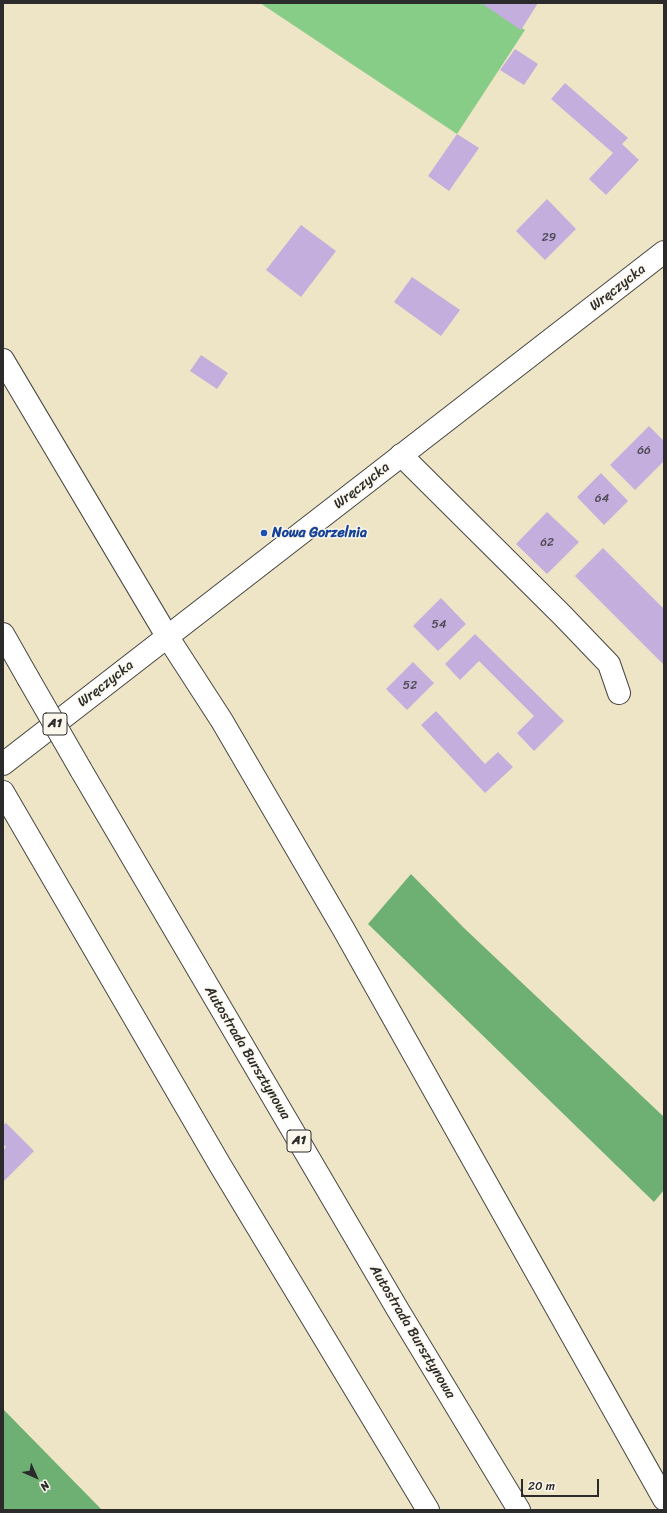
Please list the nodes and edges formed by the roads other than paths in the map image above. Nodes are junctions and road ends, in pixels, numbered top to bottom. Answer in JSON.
{"nodes":[{"id":1,"x":664,"y":252,"type":"edge"},
{"id":2,"x":3,"y":360,"type":"edge"},
{"id":3,"x":401,"y":455,"type":"junction"},
{"id":4,"x":3,"y":634,"type":"edge"},
{"id":5,"x":167,"y":636,"type":"junction"},
{"id":6,"x":619,"y":693,"type":"dead end"},
{"id":7,"x":3,"y":764,"type":"edge"},
{"id":8,"x":3,"y":792,"type":"edge"},
{"id":9,"x":664,"y":1499,"type":"edge"},
{"id":10,"x":428,"y":1510,"type":"edge"},
{"id":11,"x":520,"y":1510,"type":"edge"}],
"edges":[{"from":1,"to":3,"type":"main road","name":"Wręczycka"},
{"from":2,"to":5,"type":"main road"},
{"from":3,"to":5,"type":"main road","name":"Wręczycka"},
{"from":3,"to":6,"type":"main road"},
{"from":4,"to":11,"type":"main road","name":"Autostrada Bursztynowa","number":"A1","bridge":true},
{"from":5,"to":7,"type":"main road","name":"Wręczycka"},
{"from":5,"to":9,"type":"main road"},
{"from":8,"to":10,"type":"main road"}]}
